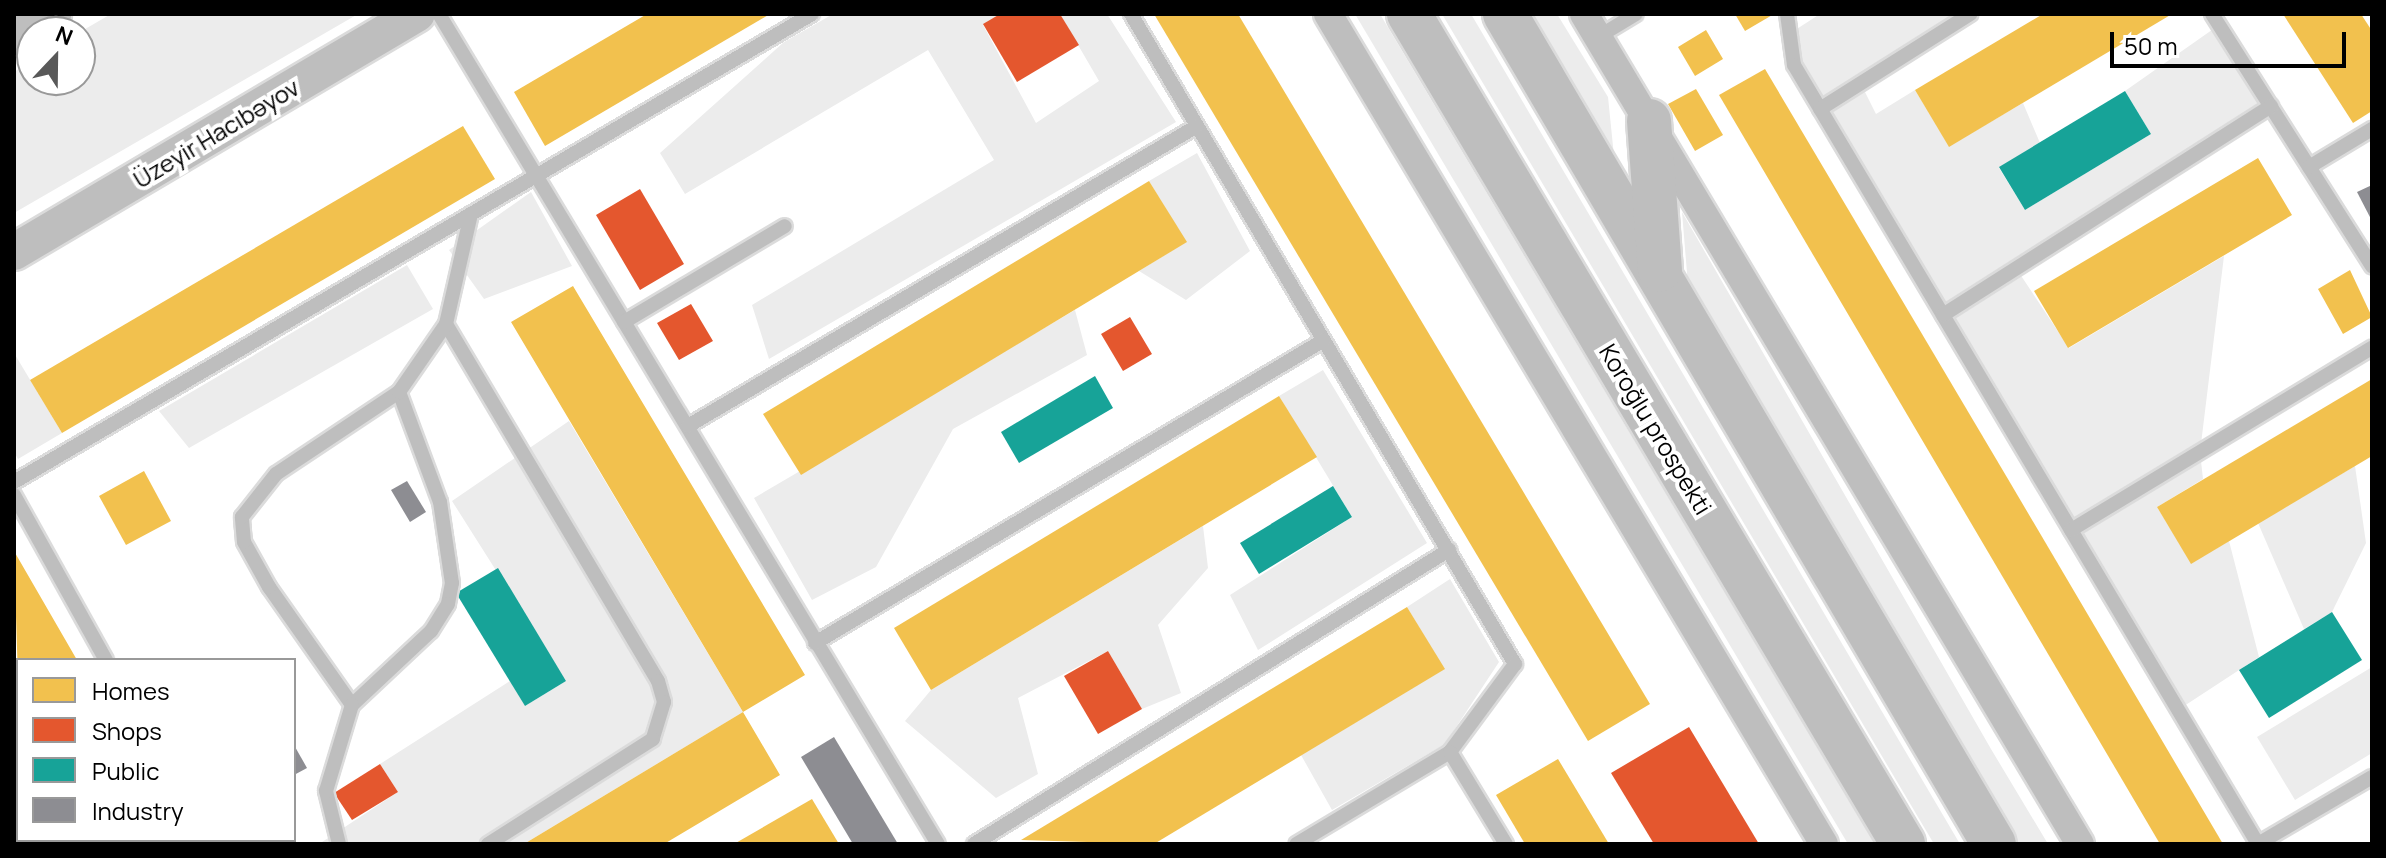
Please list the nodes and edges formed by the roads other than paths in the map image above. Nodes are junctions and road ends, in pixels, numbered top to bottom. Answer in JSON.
{"nodes":[{"id":1,"x":53,"y":14,"type":"edge"},
{"id":2,"x":417,"y":14,"type":"edge"},
{"id":3,"x":439,"y":14,"type":"edge"},
{"id":4,"x":812,"y":14,"type":"edge"},
{"id":5,"x":1131,"y":14,"type":"edge"},
{"id":6,"x":1328,"y":14,"type":"edge"},
{"id":7,"x":1409,"y":14,"type":"edge"},
{"id":8,"x":1505,"y":14,"type":"edge"},
{"id":9,"x":1636,"y":14,"type":"edge"},
{"id":10,"x":1787,"y":14,"type":"edge"},
{"id":11,"x":1970,"y":14,"type":"edge"},
{"id":12,"x":2212,"y":14,"type":"edge"},
{"id":13,"x":1591,"y":26,"type":"edge"},
{"id":14,"x":14,"y":38,"type":"edge"},
{"id":15,"x":2271,"y":106,"type":"junction"},
{"id":16,"x":1820,"y":109,"type":"junction"},
{"id":17,"x":1649,"y":121,"type":"junction"},
{"id":18,"x":1197,"y":126,"type":"junction"},
{"id":19,"x":2372,"y":129,"type":"edge"},
{"id":20,"x":2309,"y":167,"type":"junction"},
{"id":21,"x":534,"y":176,"type":"junction"},
{"id":22,"x":471,"y":214,"type":"junction"},
{"id":23,"x":785,"y":226,"type":"dead end"},
{"id":24,"x":14,"y":252,"type":"edge"},
{"id":25,"x":2372,"y":266,"type":"edge"},
{"id":26,"x":1661,"y":281,"type":"junction"},
{"id":27,"x":1943,"y":315,"type":"junction"},
{"id":28,"x":624,"y":322,"type":"junction"},
{"id":29,"x":446,"y":324,"type":"junction"},
{"id":30,"x":1324,"y":340,"type":"junction"},
{"id":31,"x":2372,"y":348,"type":"edge"},
{"id":32,"x":399,"y":392,"type":"junction"},
{"id":33,"x":688,"y":426,"type":"junction"},
{"id":34,"x":14,"y":482,"type":"edge"},
{"id":35,"x":14,"y":495,"type":"edge"},
{"id":36,"x":2071,"y":530,"type":"junction"},
{"id":37,"x":1449,"y":550,"type":"junction"},
{"id":38,"x":815,"y":643,"type":"junction"},
{"id":39,"x":105,"y":658,"type":"edge"},
{"id":40,"x":352,"y":705,"type":"junction"},
{"id":41,"x":1450,"y":752,"type":"junction"},
{"id":42,"x":2372,"y":777,"type":"edge"},
{"id":43,"x":339,"y":844,"type":"edge"},
{"id":44,"x":488,"y":844,"type":"edge"},
{"id":45,"x":938,"y":844,"type":"edge"},
{"id":46,"x":974,"y":844,"type":"edge"},
{"id":47,"x":1296,"y":844,"type":"edge"},
{"id":48,"x":1506,"y":844,"type":"edge"},
{"id":49,"x":1824,"y":844,"type":"edge"},
{"id":50,"x":1903,"y":844,"type":"edge"},
{"id":51,"x":1994,"y":844,"type":"edge"},
{"id":52,"x":2080,"y":844,"type":"edge"},
{"id":53,"x":2258,"y":844,"type":"edge"}],
"edges":[{"from":1,"to":14,"type":"street"},
{"from":2,"to":24,"type":"street","name":"Üzeyir Hacıbəyov"},
{"from":3,"to":21,"type":"lane"},
{"from":4,"to":21,"type":"lane"},
{"from":5,"to":18,"type":"lane"},
{"from":6,"to":49,"type":"street"},
{"from":7,"to":50,"type":"main road","name":"Koroğlu prospekti"},
{"from":8,"to":26,"type":"main road"},
{"from":9,"to":13,"type":"lane"},
{"from":10,"to":16,"type":"lane"},
{"from":11,"to":16,"type":"lane"},
{"from":12,"to":15,"type":"lane"},
{"from":13,"to":17,"type":"street"},
{"from":15,"to":20,"type":"lane"},
{"from":15,"to":27,"type":"lane"},
{"from":16,"to":27,"type":"lane"},
{"from":17,"to":26,"type":"main road"},
{"from":17,"to":52,"type":"street"},
{"from":18,"to":30,"type":"lane"},
{"from":18,"to":33,"type":"lane"},
{"from":19,"to":20,"type":"lane"},
{"from":20,"to":25,"type":"lane"},
{"from":21,"to":22,"type":"lane"},
{"from":21,"to":28,"type":"lane"},
{"from":22,"to":29,"type":"lane"},
{"from":22,"to":34,"type":"lane"},
{"from":23,"to":28,"type":"lane"},
{"from":26,"to":51,"type":"main road"},
{"from":27,"to":36,"type":"lane"},
{"from":28,"to":33,"type":"lane"},
{"from":29,"to":32,"type":"lane"},
{"from":29,"to":44,"type":"lane"},
{"from":30,"to":37,"type":"lane"},
{"from":30,"to":38,"type":"lane"},
{"from":31,"to":36,"type":"lane"},
{"from":32,"to":40,"type":"lane"},
{"from":32,"to":40,"type":"lane"},
{"from":33,"to":38,"type":"lane"},
{"from":35,"to":39,"type":"lane"},
{"from":36,"to":53,"type":"lane"},
{"from":37,"to":41,"type":"lane"},
{"from":37,"to":46,"type":"lane"},
{"from":38,"to":45,"type":"lane"},
{"from":40,"to":43,"type":"lane"},
{"from":41,"to":47,"type":"lane"},
{"from":41,"to":48,"type":"lane"},
{"from":42,"to":53,"type":"lane"}]}
